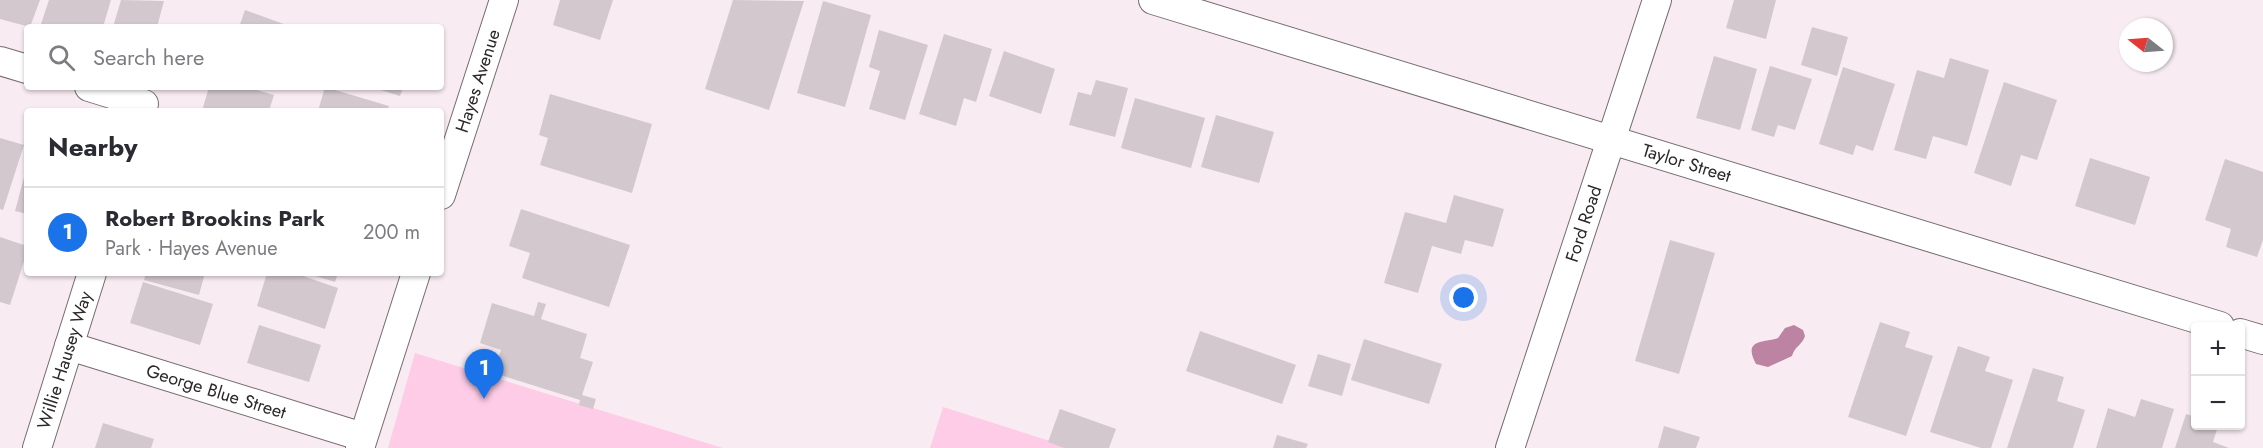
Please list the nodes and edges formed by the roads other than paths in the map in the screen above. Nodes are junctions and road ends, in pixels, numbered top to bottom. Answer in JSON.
{"nodes":[{"id":1,"x":504,"y":0,"type":"edge"},
{"id":2,"x":1153,"y":0,"type":"edge"},
{"id":3,"x":1657,"y":0,"type":"edge"},
{"id":4,"x":0,"y":61,"type":"edge"},
{"id":5,"x":24,"y":68,"type":"edge"},
{"id":6,"x":99,"y":90,"type":"edge"},
{"id":7,"x":143,"y":108,"type":"edge"},
{"id":8,"x":1612,"y":141,"type":"junction"},
{"id":9,"x":444,"y":186,"type":"edge"},
{"id":10,"x":91,"y":276,"type":"edge"},
{"id":11,"x":415,"y":276,"type":"edge"},
{"id":12,"x":2204,"y":322,"type":"edge"},
{"id":13,"x":2245,"y":334,"type":"edge"},
{"id":14,"x":2263,"y":340,"type":"edge"},
{"id":15,"x":69,"y":346,"type":"junction"},
{"id":16,"x":362,"y":443,"type":"edge"},
{"id":17,"x":37,"y":448,"type":"edge"},
{"id":18,"x":1510,"y":448,"type":"edge"}],
"edges":[{"from":1,"to":9,"type":"street","name":"Hayes Avenue"},
{"from":2,"to":8,"type":"street","name":"Taylor Street"},
{"from":3,"to":8,"type":"street","name":"Ford Road"},
{"from":4,"to":5,"type":"street"},
{"from":6,"to":7,"type":"street"},
{"from":8,"to":12,"type":"street","name":"Taylor Street"},
{"from":8,"to":18,"type":"street","name":"Ford Road"},
{"from":10,"to":15,"type":"street","name":"Willie Hausey Way"},
{"from":11,"to":16,"type":"street"},
{"from":13,"to":14,"type":"street"},
{"from":15,"to":16,"type":"street","name":"George Blue Street"},
{"from":15,"to":17,"type":"street","name":"Willie Hausey Way"}]}
